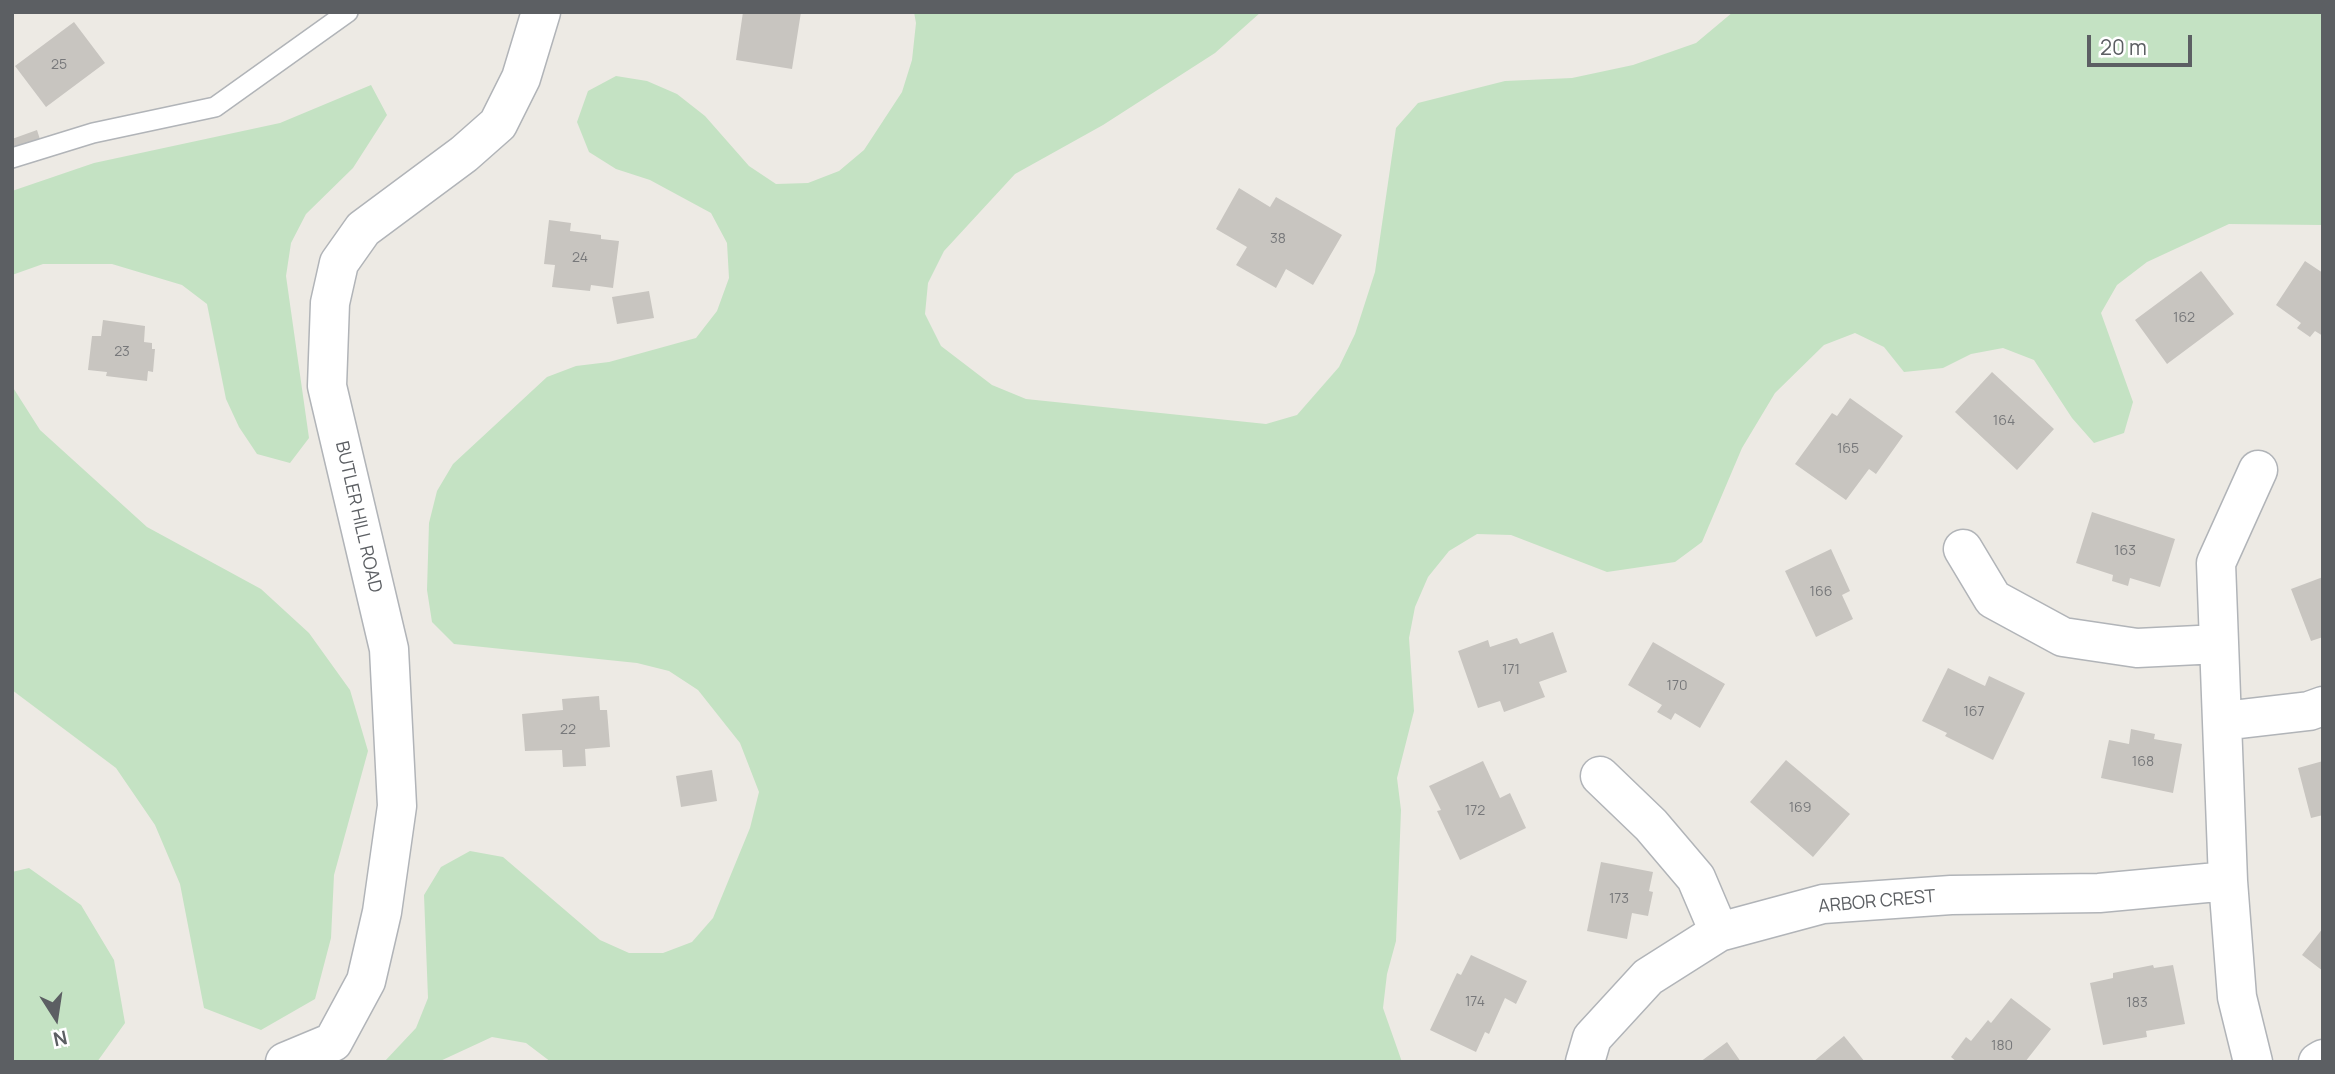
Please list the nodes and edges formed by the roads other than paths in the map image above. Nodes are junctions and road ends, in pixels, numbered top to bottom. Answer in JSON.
{"nodes":[{"id":1,"x":348,"y":12,"type":"edge"},
{"id":2,"x":541,"y":12,"type":"edge"},
{"id":3,"x":12,"y":158,"type":"edge"},
{"id":4,"x":2258,"y":470,"type":"dead end"},
{"id":5,"x":1963,"y":549,"type":"dead end"},
{"id":6,"x":2219,"y":644,"type":"junction"},
{"id":7,"x":2323,"y":706,"type":"edge"},
{"id":8,"x":2222,"y":721,"type":"junction"},
{"id":9,"x":1600,"y":776,"type":"dead end"},
{"id":10,"x":2228,"y":881,"type":"junction"},
{"id":11,"x":1719,"y":932,"type":"junction"},
{"id":12,"x":2323,"y":1059,"type":"edge"},
{"id":13,"x":285,"y":1062,"type":"edge"},
{"id":14,"x":1585,"y":1062,"type":"edge"},
{"id":15,"x":2253,"y":1062,"type":"edge"},
{"id":16,"x":2318,"y":1062,"type":"edge"}],
"edges":[{"from":1,"to":3,"type":"lane"},
{"from":2,"to":13,"type":"street","name":"BUTLER HILL ROAD"},
{"from":4,"to":6,"type":"street"},
{"from":5,"to":6,"type":"street"},
{"from":6,"to":8,"type":"street"},
{"from":7,"to":8,"type":"street"},
{"from":8,"to":10,"type":"street"},
{"from":9,"to":11,"type":"street"},
{"from":10,"to":11,"type":"street","name":"ARBOR CREST"},
{"from":10,"to":15,"type":"street"},
{"from":11,"to":14,"type":"street","name":"ARBOR CREST"},
{"from":12,"to":16,"type":"street"}]}
